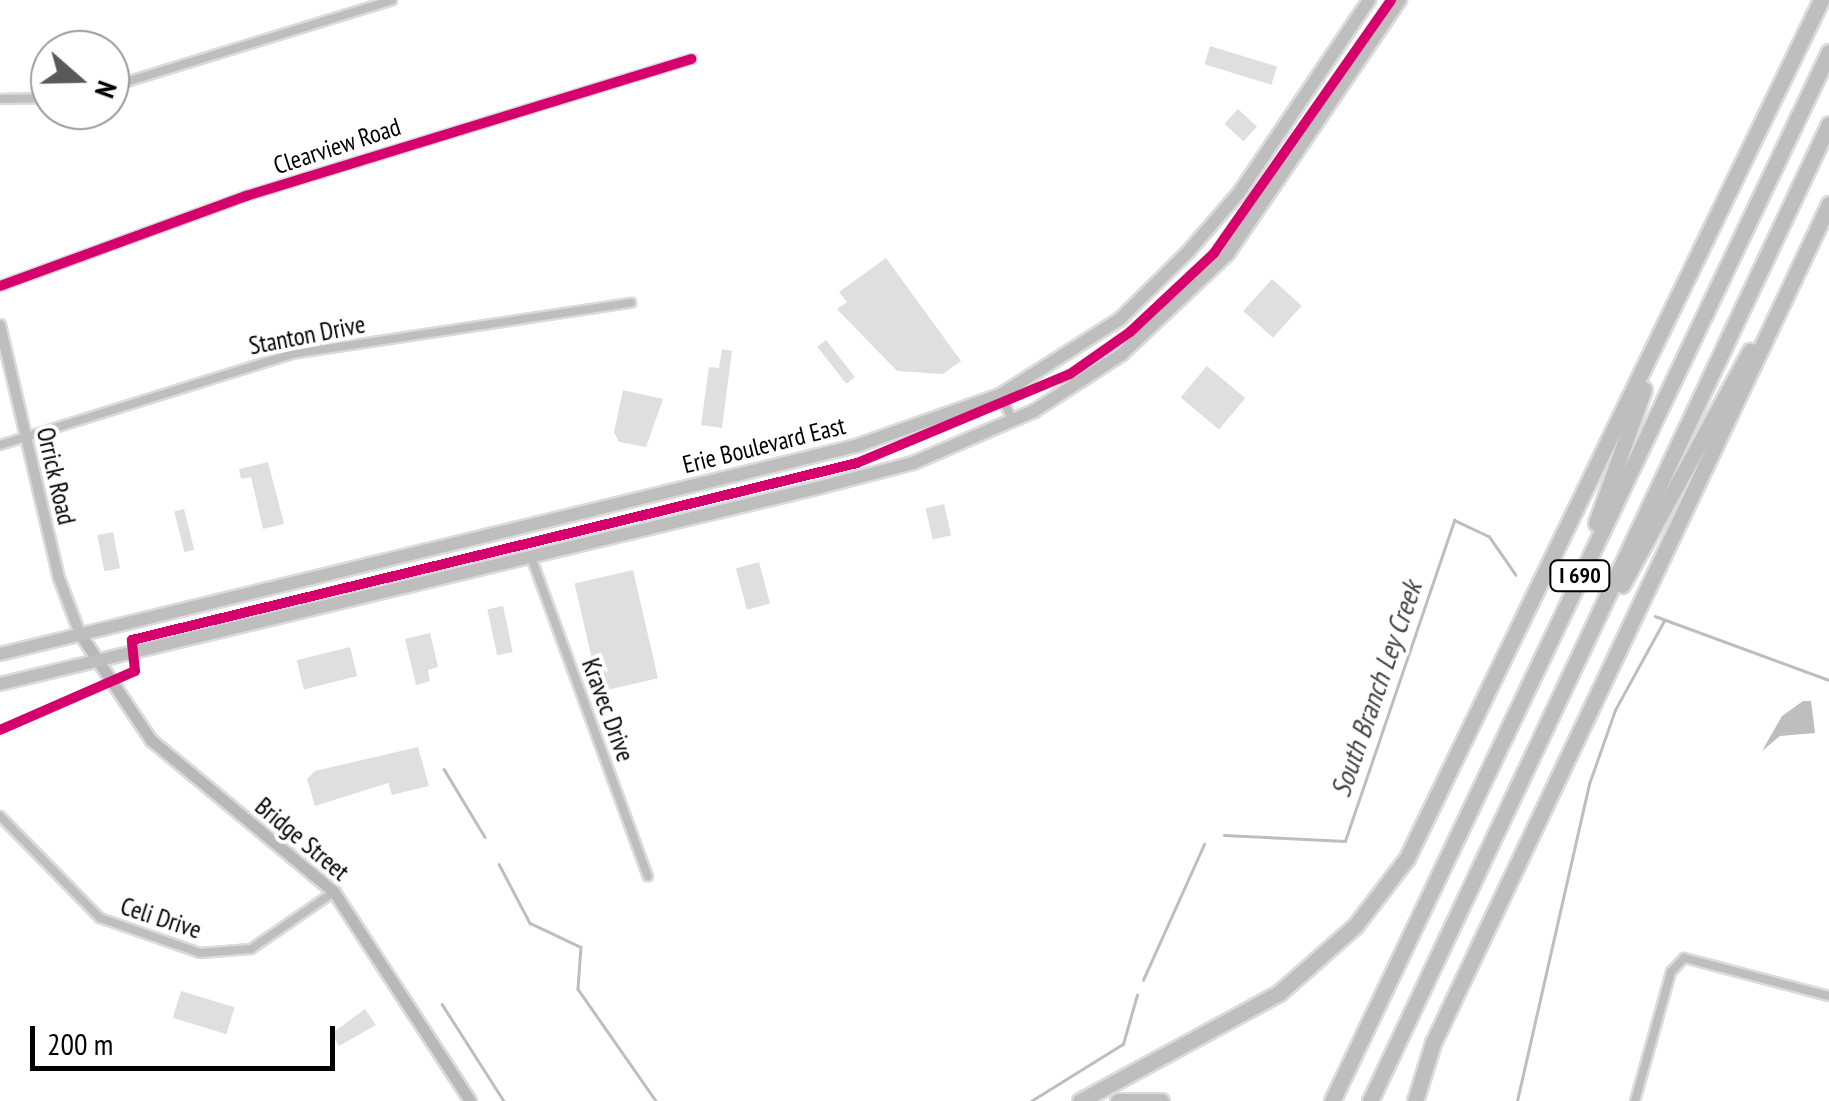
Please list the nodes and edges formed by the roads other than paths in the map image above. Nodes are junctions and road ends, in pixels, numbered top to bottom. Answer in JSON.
{"nodes":[{"id":1,"x":392,"y":0,"type":"edge"},
{"id":2,"x":1370,"y":0,"type":"edge"},
{"id":3,"x":1400,"y":0,"type":"edge"},
{"id":4,"x":1820,"y":0,"type":"edge"},
{"id":5,"x":1829,"y":52,"type":"edge"},
{"id":6,"x":691,"y":59,"type":"dead end"},
{"id":7,"x":130,"y":81,"type":"edge"},
{"id":8,"x":30,"y":99,"type":"edge"},
{"id":9,"x":0,"y":100,"type":"edge"},
{"id":10,"x":1829,"y":124,"type":"edge"},
{"id":11,"x":1829,"y":204,"type":"edge"},
{"id":12,"x":1805,"y":256,"type":"junction"},
{"id":13,"x":1690,"y":274,"type":"junction"},
{"id":14,"x":0,"y":286,"type":"edge"},
{"id":15,"x":631,"y":303,"type":"dead end"},
{"id":16,"x":0,"y":325,"type":"edge"},
{"id":17,"x":1000,"y":394,"type":"junction"},
{"id":18,"x":1013,"y":421,"type":"junction"},
{"id":19,"x":26,"y":439,"type":"junction"},
{"id":20,"x":0,"y":445,"type":"edge"},
{"id":21,"x":532,"y":557,"type":"junction"},
{"id":22,"x":1572,"y":592,"type":"junction"},
{"id":23,"x":80,"y":634,"type":"junction"},
{"id":24,"x":0,"y":654,"type":"edge"},
{"id":25,"x":95,"y":661,"type":"junction"},
{"id":26,"x":0,"y":684,"type":"edge"},
{"id":27,"x":1537,"y":748,"type":"junction"},
{"id":28,"x":3,"y":819,"type":"edge"},
{"id":29,"x":648,"y":876,"type":"dead end"},
{"id":30,"x":334,"y":892,"type":"junction"},
{"id":31,"x":1829,"y":996,"type":"edge"},
{"id":32,"x":470,"y":1101,"type":"edge"},
{"id":33,"x":1080,"y":1101,"type":"edge"},
{"id":34,"x":1118,"y":1101,"type":"edge"},
{"id":35,"x":1161,"y":1101,"type":"edge"},
{"id":36,"x":1332,"y":1101,"type":"edge"},
{"id":37,"x":1370,"y":1101,"type":"edge"},
{"id":38,"x":1415,"y":1101,"type":"edge"},
{"id":39,"x":1635,"y":1101,"type":"edge"}],
"edges":[{"from":1,"to":7,"type":"street"},
{"from":2,"to":17,"type":"main road","name":"Erie Boulevard East"},
{"from":3,"to":18,"type":"main road"},
{"from":4,"to":13,"type":"highway"},
{"from":5,"to":22,"type":"highway","number":"I 690"},
{"from":6,"to":14,"type":"street","name":"Clearview Road"},
{"from":8,"to":9,"type":"street"},
{"from":10,"to":27,"type":"highway","number":"I 690"},
{"from":11,"to":12,"type":"highway"},
{"from":12,"to":27,"type":"highway"},
{"from":12,"to":38,"type":"highway"},
{"from":13,"to":22,"type":"highway"},
{"from":13,"to":33,"type":"highway"},
{"from":15,"to":19,"type":"street","name":"Stanton Drive"},
{"from":16,"to":19,"type":"street","name":"Orrick Road"},
{"from":17,"to":18,"type":"street"},
{"from":17,"to":23,"type":"main road","name":"Erie Boulevard East"},
{"from":18,"to":21,"type":"main road"},
{"from":19,"to":20,"type":"street","name":"Stanton Drive"},
{"from":19,"to":23,"type":"street","name":"Orrick Road"},
{"from":21,"to":25,"type":"main road"},
{"from":21,"to":29,"type":"street","name":"Kravec Drive"},
{"from":22,"to":36,"type":"highway","number":"I 690"},
{"from":23,"to":24,"type":"main road","name":"Erie Boulevard East"},
{"from":23,"to":25,"type":"main road","name":"Bridge Street"},
{"from":25,"to":26,"type":"main road"},
{"from":25,"to":30,"type":"main road","name":"Bridge Street"},
{"from":27,"to":37,"type":"highway","number":"I 690"},
{"from":28,"to":30,"type":"street","name":"Celi Drive"},
{"from":30,"to":32,"type":"main road","name":"Bridge Street"},
{"from":31,"to":39,"type":"street"},
{"from":34,"to":35,"type":"highway"}]}
